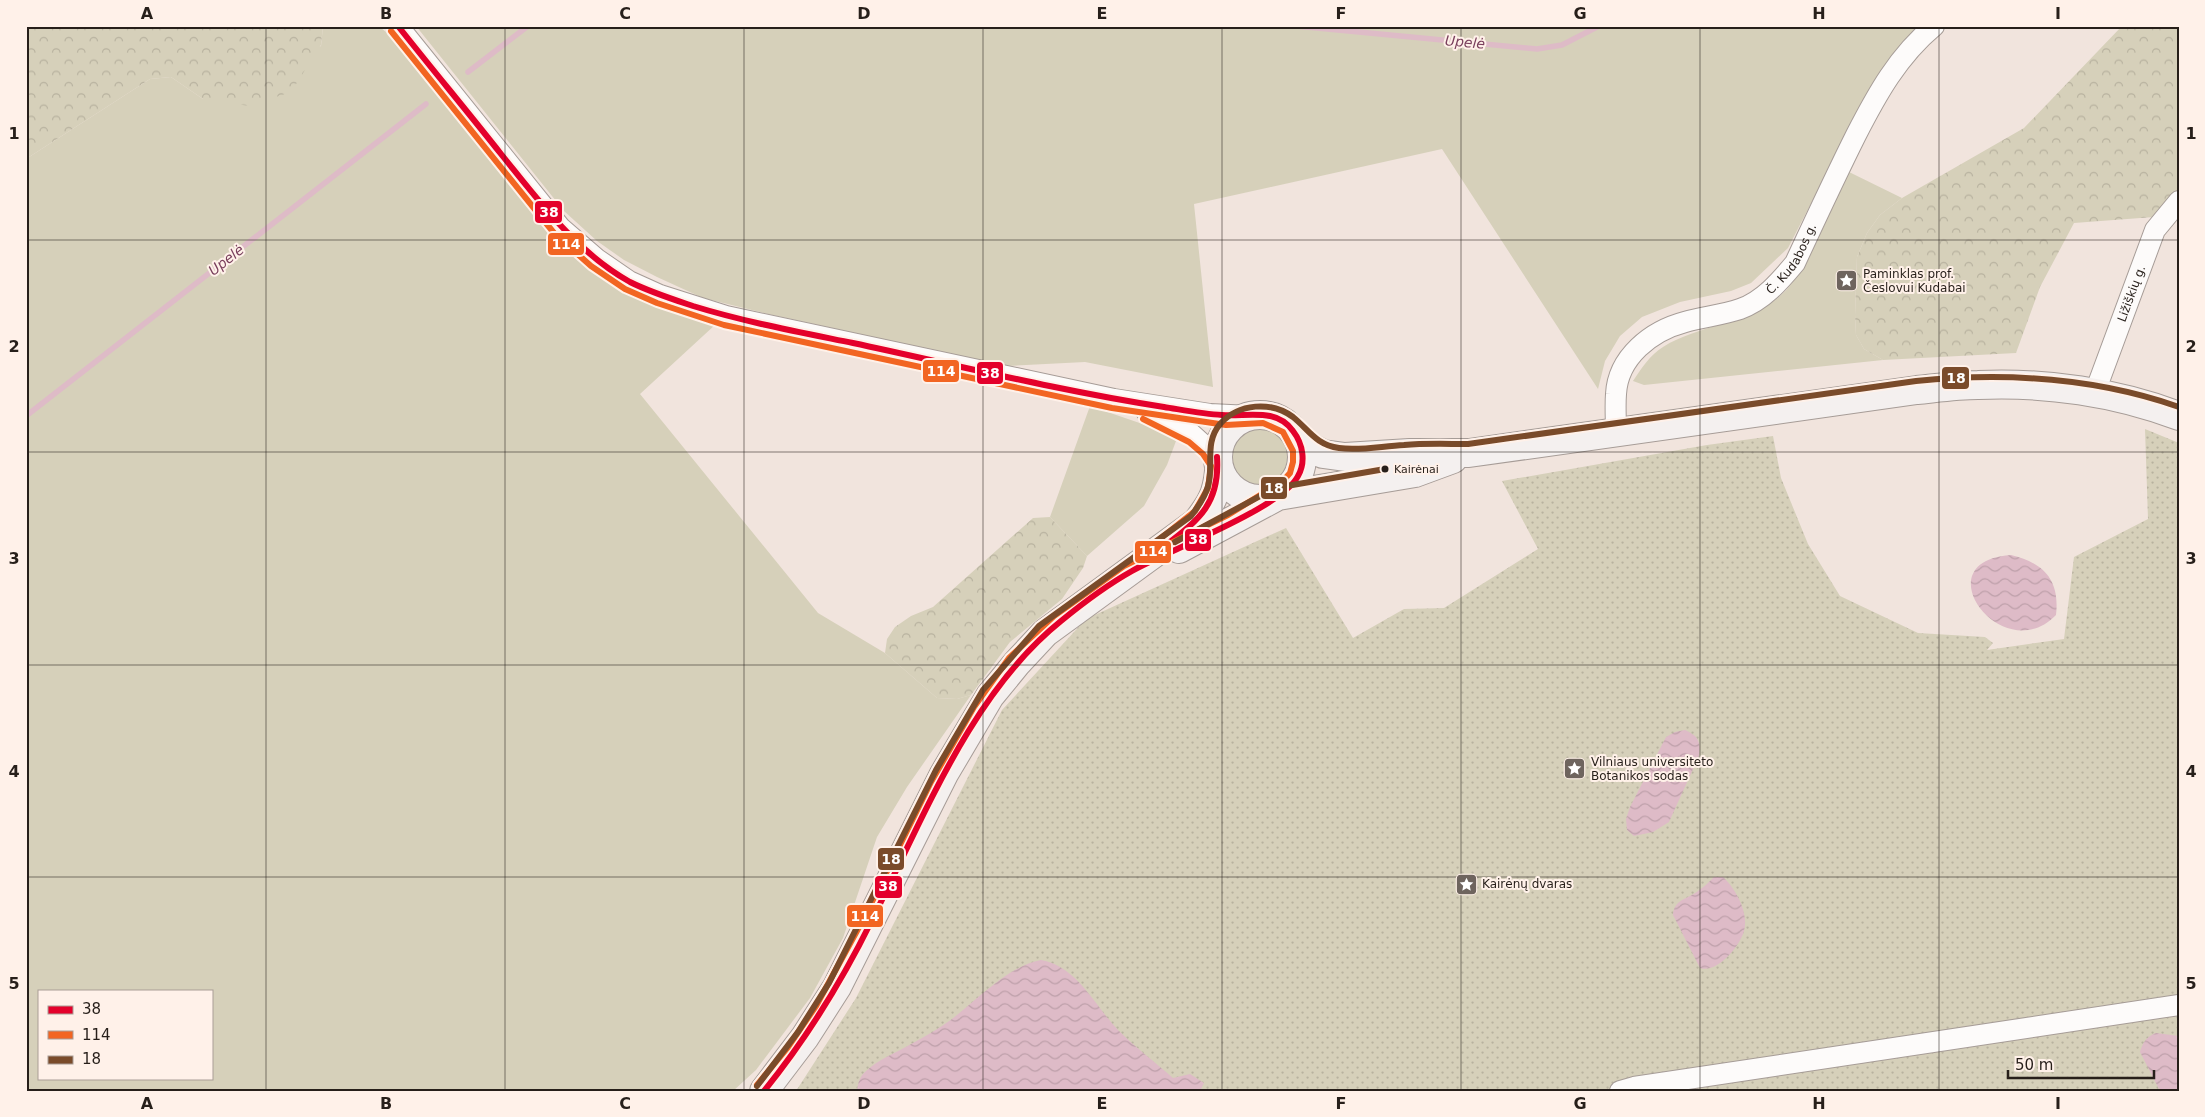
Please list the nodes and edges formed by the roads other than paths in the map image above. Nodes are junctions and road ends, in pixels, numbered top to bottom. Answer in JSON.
{"nodes":[{"id":1,"x":398,"y":26,"type":"edge"},
{"id":2,"x":1934,"y":26,"type":"edge"},
{"id":3,"x":2179,"y":201,"type":"edge"},
{"id":4,"x":2095,"y":392,"type":"junction"},
{"id":5,"x":1114,"y":399,"type":"junction"},
{"id":6,"x":1250,"y":416,"type":"junction"},
{"id":7,"x":2179,"y":416,"type":"edge"},
{"id":8,"x":1616,"y":432,"type":"junction"},
{"id":9,"x":1297,"y":436,"type":"junction"},
{"id":10,"x":1469,"y":453,"type":"junction"},
{"id":11,"x":1218,"y":464,"type":"junction"},
{"id":12,"x":1278,"y":496,"type":"junction"},
{"id":13,"x":1130,"y":572,"type":"junction"},
{"id":14,"x":2179,"y":1005,"type":"edge"},
{"id":15,"x":764,"y":1091,"type":"edge"},
{"id":16,"x":1620,"y":1091,"type":"edge"}],
"edges":[{"from":1,"to":5,"type":"street"},
{"from":2,"to":8,"type":"street","name":"Č. Kudabos g."},
{"from":3,"to":4,"type":"street","name":"Ližiškių g."},
{"from":4,"to":7,"type":"main road"},
{"from":4,"to":8,"type":"main road"},
{"from":5,"to":6,"type":"street"},
{"from":5,"to":11,"type":"street"},
{"from":6,"to":9,"type":"main road"},
{"from":6,"to":11,"type":"main road"},
{"from":8,"to":10,"type":"main road"},
{"from":9,"to":10,"type":"main road"},
{"from":9,"to":12,"type":"main road"},
{"from":10,"to":12,"type":"main road"},
{"from":11,"to":12,"type":"main road"},
{"from":11,"to":13,"type":"main road"},
{"from":12,"to":13,"type":"main road"},
{"from":13,"to":15,"type":"main road"},
{"from":14,"to":16,"type":"street"}]}
